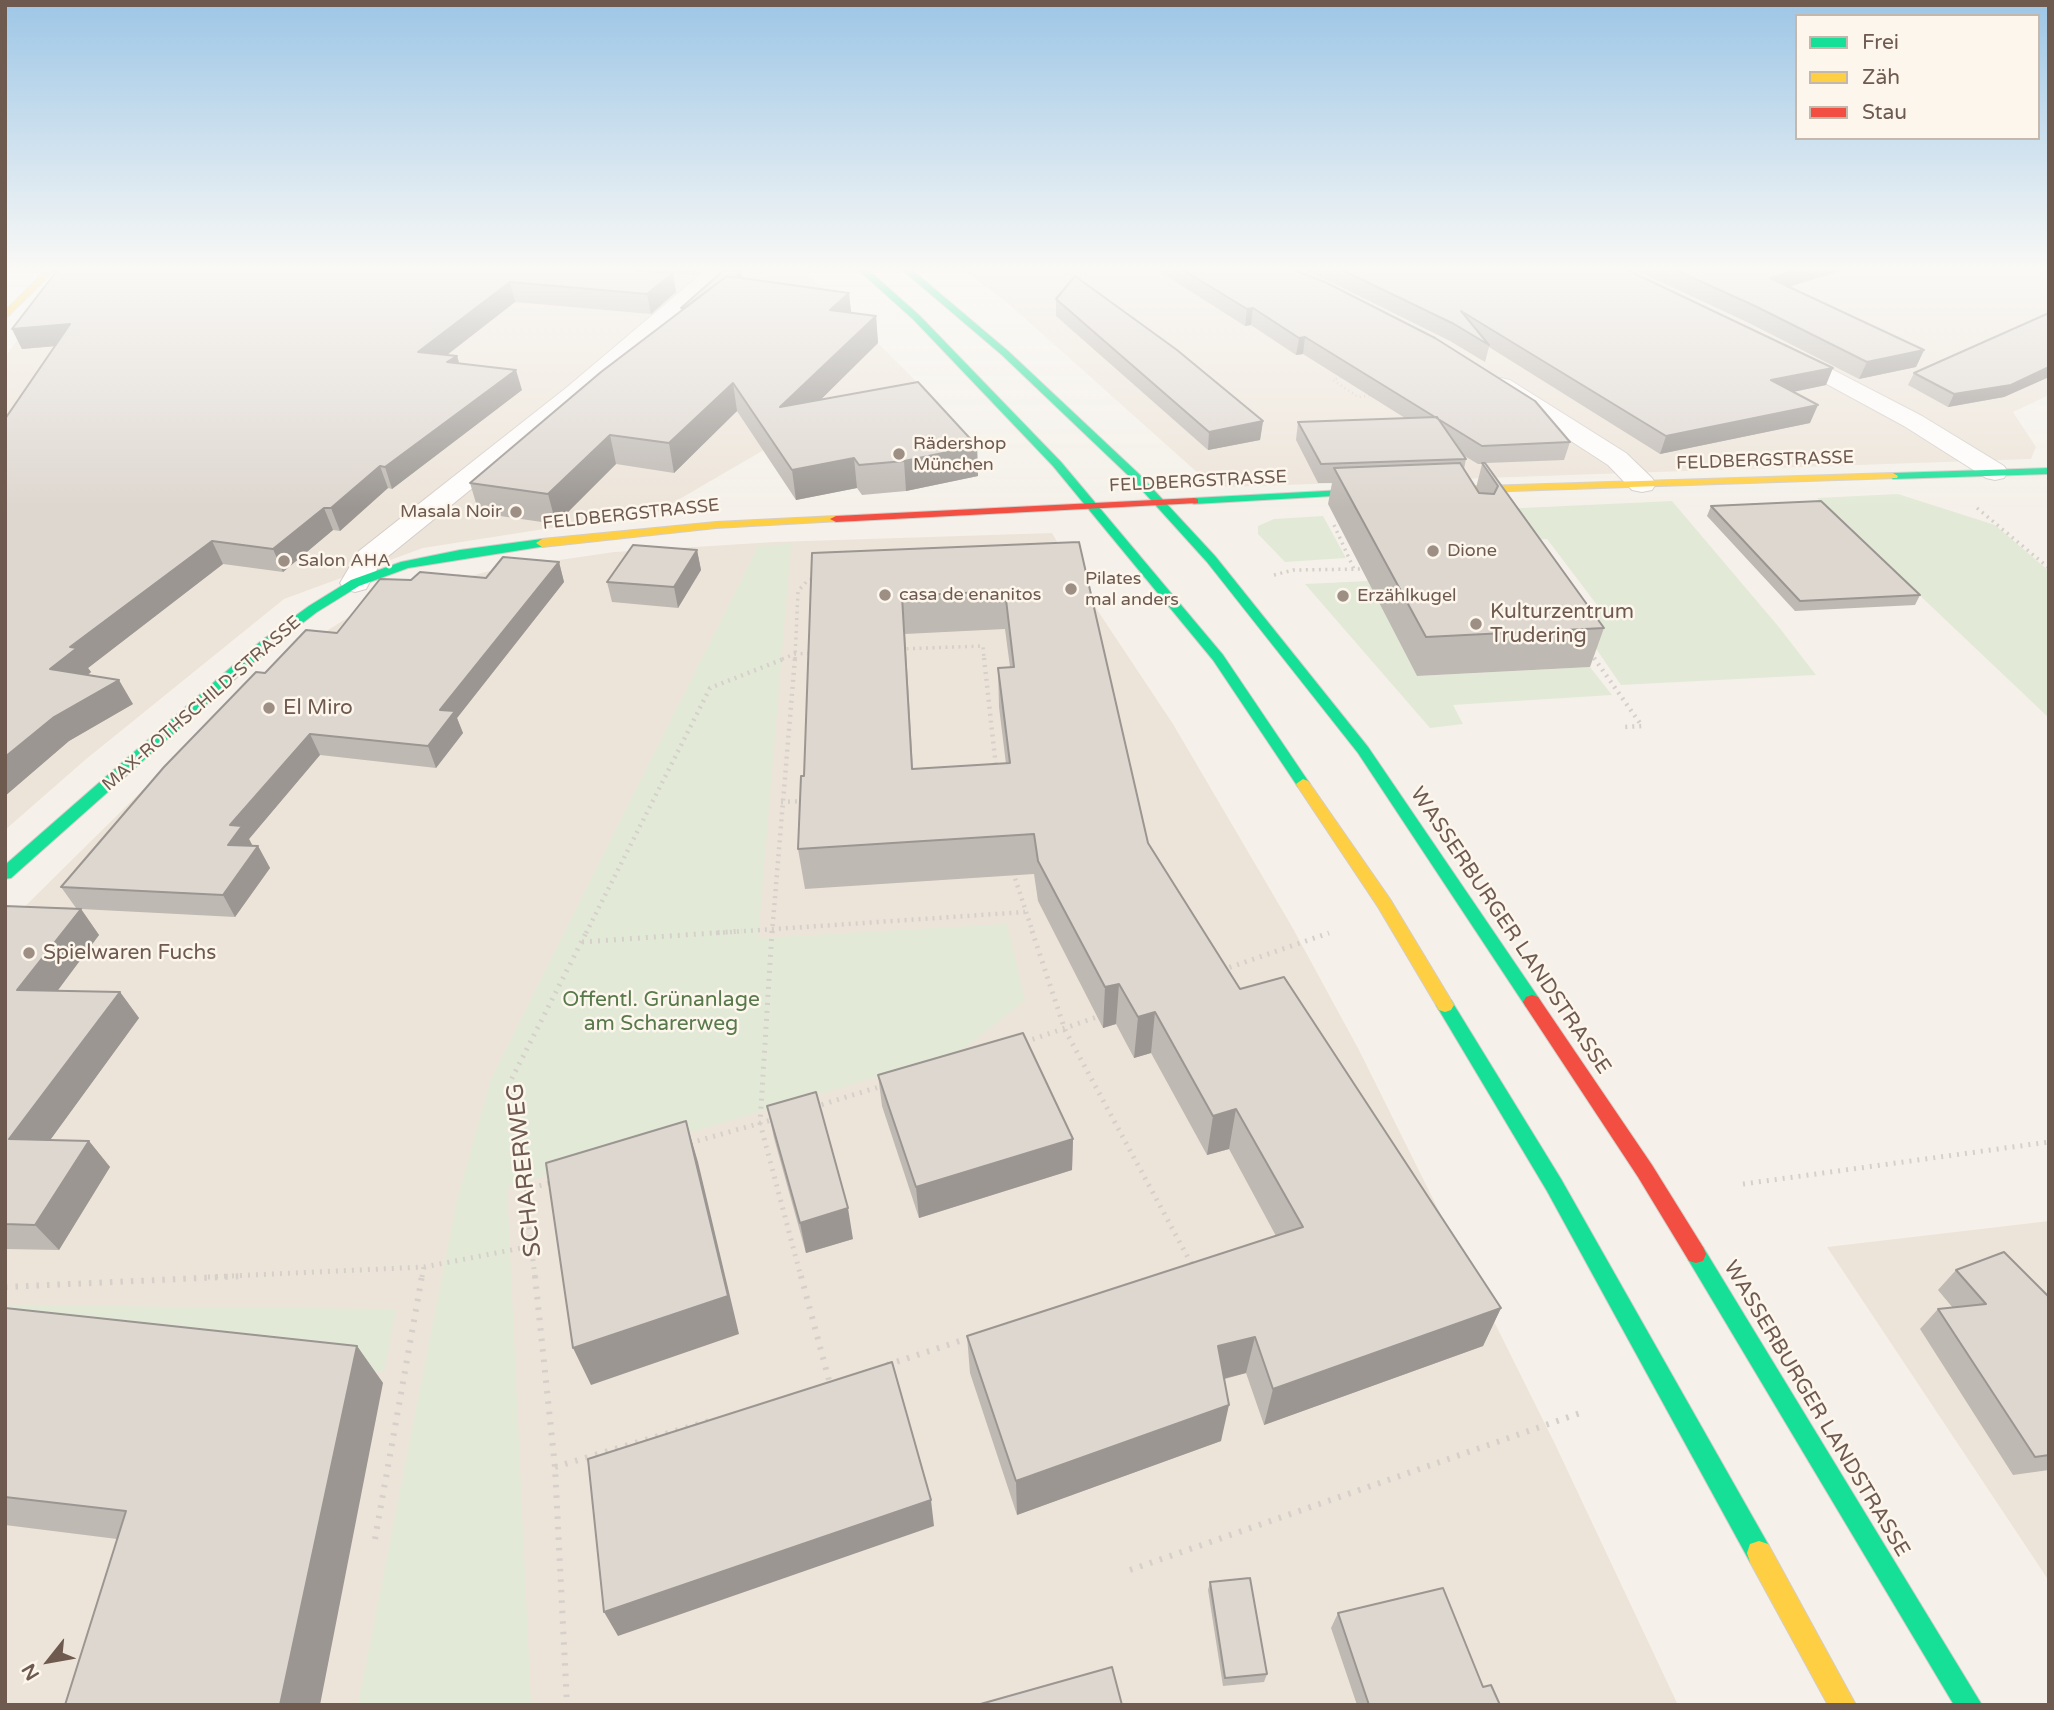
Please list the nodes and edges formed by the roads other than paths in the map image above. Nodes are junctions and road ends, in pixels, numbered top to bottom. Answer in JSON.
{"nodes":[{"id":1,"x":628,"y":348,"type":"edge"},
{"id":2,"x":946,"y":348,"type":"edge"},
{"id":3,"x":997,"y":348,"type":"edge"},
{"id":4,"x":1776,"y":348,"type":"edge"},
{"id":5,"x":1485,"y":375,"type":"edge"},
{"id":6,"x":2049,"y":471,"type":"edge"},
{"id":7,"x":1995,"y":472,"type":"junction"},
{"id":8,"x":1642,"y":484,"type":"junction"},
{"id":9,"x":1429,"y":490,"type":"edge"},
{"id":10,"x":1403,"y":491,"type":"edge"},
{"id":11,"x":1160,"y":503,"type":"junction"},
{"id":12,"x":1093,"y":507,"type":"junction"},
{"id":13,"x":355,"y":583,"type":"junction"},
{"id":14,"x":5,"y":874,"type":"edge"},
{"id":15,"x":1843,"y":1705,"type":"edge"},
{"id":16,"x":1969,"y":1705,"type":"edge"}],
"edges":[{"from":1,"to":13,"type":"street","name":"MAX-ROTHSCHILD-STRASSE"},
{"from":2,"to":12,"type":"main road"},
{"from":3,"to":11,"type":"main road","name":"WASSERBURGER LANDSTRASSE"},
{"from":4,"to":7,"type":"street"},
{"from":5,"to":8,"type":"street"},
{"from":6,"to":7,"type":"main road","name":"FELDBERGSTRASSE"},
{"from":7,"to":8,"type":"main road","name":"FELDBERGSTRASSE"},
{"from":8,"to":9,"type":"main road","name":"FELDBERGSTRASSE"},
{"from":10,"to":11,"type":"main road","name":"FELDBERGSTRASSE"},
{"from":11,"to":12,"type":"main road","name":"FELDBERGSTRASSE"},
{"from":11,"to":16,"type":"main road","name":"WASSERBURGER LANDSTRASSE"},
{"from":12,"to":13,"type":"main road","name":"FELDBERGSTRASSE"},
{"from":12,"to":15,"type":"main road"},
{"from":13,"to":14,"type":"main road","name":"MAX-ROTHSCHILD-STRASSE"}]}
